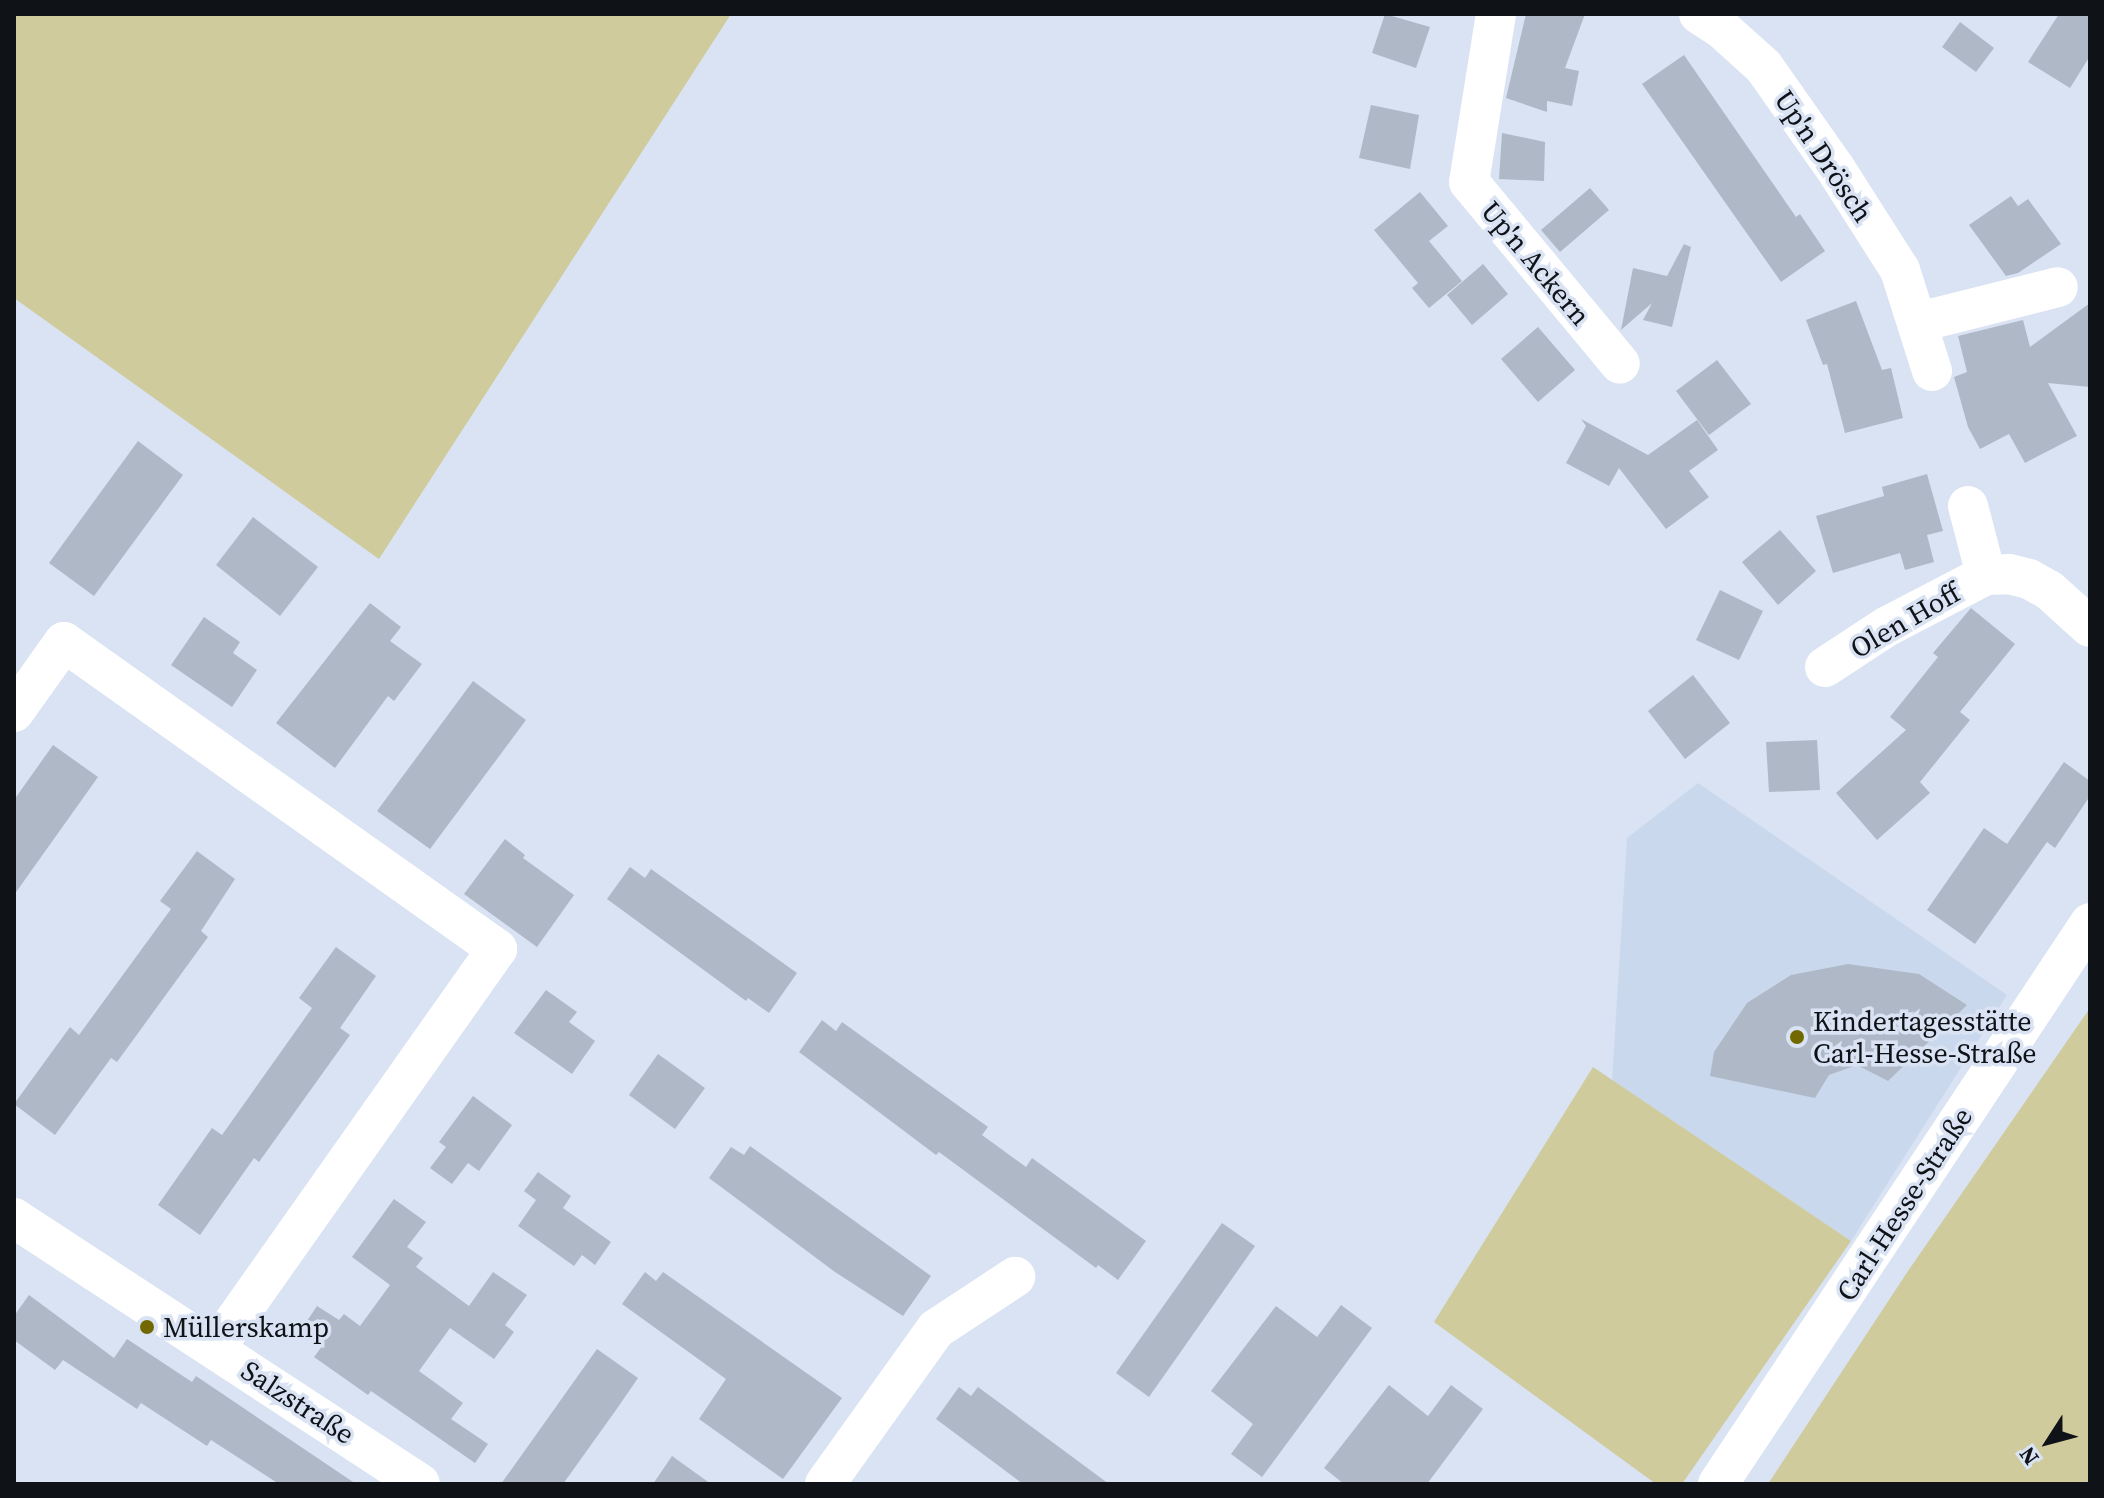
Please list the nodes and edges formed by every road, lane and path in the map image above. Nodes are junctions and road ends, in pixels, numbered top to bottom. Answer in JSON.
{"nodes":[{"id":1,"x":1496,"y":14,"type":"edge"},
{"id":2,"x":1699,"y":14,"type":"edge"},
{"id":3,"x":2058,"y":287,"type":"dead end"},
{"id":4,"x":1919,"y":322,"type":"junction"},
{"id":5,"x":1620,"y":364,"type":"dead end"},
{"id":6,"x":1932,"y":371,"type":"dead end"},
{"id":7,"x":1968,"y":506,"type":"dead end"},
{"id":8,"x":1986,"y":575,"type":"junction"},
{"id":9,"x":2090,"y":627,"type":"edge"},
{"id":10,"x":1825,"y":667,"type":"dead end"},
{"id":11,"x":14,"y":712,"type":"edge"},
{"id":12,"x":2090,"y":923,"type":"edge"},
{"id":13,"x":19,"y":1231,"type":"edge"},
{"id":14,"x":1015,"y":1277,"type":"dead end"},
{"id":15,"x":216,"y":1348,"type":"junction"},
{"id":16,"x":379,"y":1472,"type":"edge"},
{"id":17,"x":420,"y":1484,"type":"edge"},
{"id":18,"x":825,"y":1484,"type":"edge"},
{"id":19,"x":1718,"y":1484,"type":"edge"}],
"edges":[{"from":1,"to":5,"type":"street","name":"Up'n Ackern"},
{"from":2,"to":4,"type":"street","name":"Up'n Drösch"},
{"from":3,"to":4,"type":"street"},
{"from":4,"to":6,"type":"street","name":"Up'n Drösch"},
{"from":7,"to":8,"type":"street","name":"Olen Hoff"},
{"from":8,"to":9,"type":"street","name":"Olen Hoff"},
{"from":8,"to":10,"type":"street","name":"Olen Hoff"},
{"from":11,"to":15,"type":"street"},
{"from":12,"to":19,"type":"street","name":"Carl-Hesse-Straße"},
{"from":13,"to":15,"type":"street","name":"Salzstraße"},
{"from":14,"to":18,"type":"street"},
{"from":15,"to":16,"type":"street","name":"Salzstraße"},
{"from":16,"to":17,"type":"street","name":"Salzstraße"}]}
